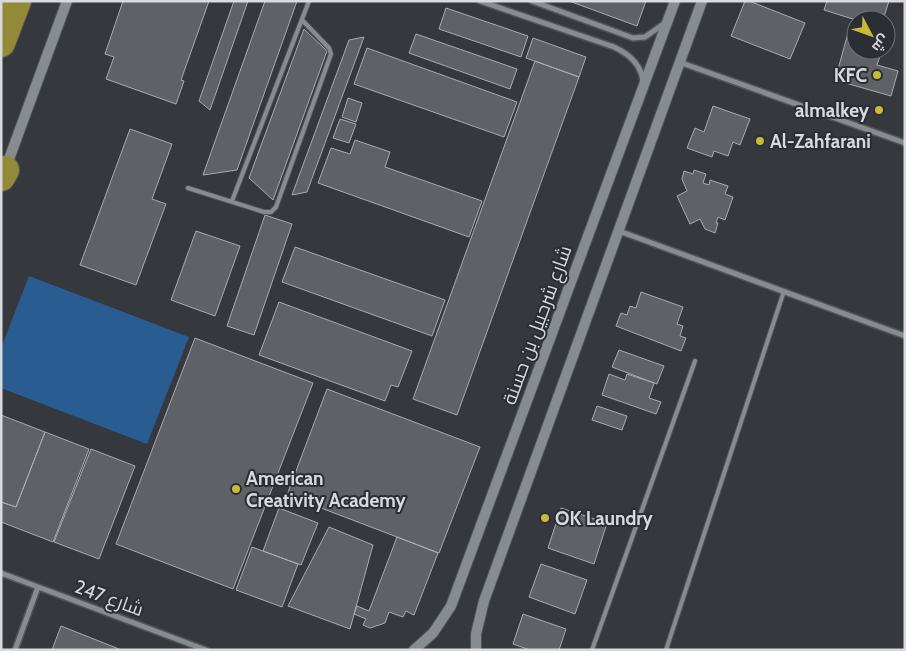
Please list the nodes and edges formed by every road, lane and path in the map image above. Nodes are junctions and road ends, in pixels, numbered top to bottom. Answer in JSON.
{"nodes":[{"id":1,"x":17,"y":1,"type":"edge"},
{"id":2,"x":67,"y":1,"type":"edge"},
{"id":3,"x":309,"y":1,"type":"edge"},
{"id":4,"x":480,"y":1,"type":"edge"},
{"id":5,"x":532,"y":1,"type":"edge"},
{"id":6,"x":675,"y":1,"type":"edge"},
{"id":7,"x":702,"y":1,"type":"edge"},
{"id":8,"x":302,"y":20,"type":"junction"},
{"id":9,"x":668,"y":21,"type":"junction"},
{"id":10,"x":1,"y":43,"type":"edge"},
{"id":11,"x":678,"y":62,"type":"junction"},
{"id":12,"x":644,"y":85,"type":"junction"},
{"id":13,"x":905,"y":143,"type":"edge"},
{"id":14,"x":3,"y":176,"type":"edge"},
{"id":15,"x":188,"y":188,"type":"dead end"},
{"id":16,"x":232,"y":201,"type":"junction"},
{"id":17,"x":619,"y":231,"type":"junction"},
{"id":18,"x":784,"y":291,"type":"junction"},
{"id":19,"x":905,"y":336,"type":"edge"},
{"id":20,"x":695,"y":360,"type":"dead end"},
{"id":21,"x":1,"y":572,"type":"edge"},
{"id":22,"x":38,"y":587,"type":"junction"},
{"id":23,"x":15,"y":650,"type":"edge"},
{"id":24,"x":206,"y":650,"type":"edge"},
{"id":25,"x":414,"y":650,"type":"edge"},
{"id":26,"x":476,"y":650,"type":"edge"},
{"id":27,"x":592,"y":650,"type":"edge"},
{"id":28,"x":666,"y":650,"type":"edge"}],
"edges":[{"from":1,"to":10,"type":"highway"},
{"from":2,"to":14,"type":"street"},
{"from":3,"to":8,"type":"lane"},
{"from":4,"to":12,"type":"street"},
{"from":5,"to":9,"type":"street"},
{"from":6,"to":9,"type":"street","name":"شارع شرحبيل بن حسنة"},
{"from":7,"to":11,"type":"street"},
{"from":8,"to":16,"type":"lane"},
{"from":8,"to":16,"type":"lane"},
{"from":9,"to":12,"type":"street","name":"شارع شرحبيل بن حسنة"},
{"from":11,"to":13,"type":"street"},
{"from":11,"to":17,"type":"street"},
{"from":12,"to":25,"type":"street","name":"شارع شرحبيل بن حسنة"},
{"from":15,"to":16,"type":"lane"},
{"from":17,"to":18,"type":"street"},
{"from":17,"to":26,"type":"street"},
{"from":18,"to":19,"type":"street"},
{"from":18,"to":28,"type":"lane"},
{"from":20,"to":27,"type":"lane"},
{"from":21,"to":22,"type":"street","name":"شارع 247"},
{"from":22,"to":23,"type":"street"},
{"from":22,"to":24,"type":"street","name":"شارع 247"}]}
